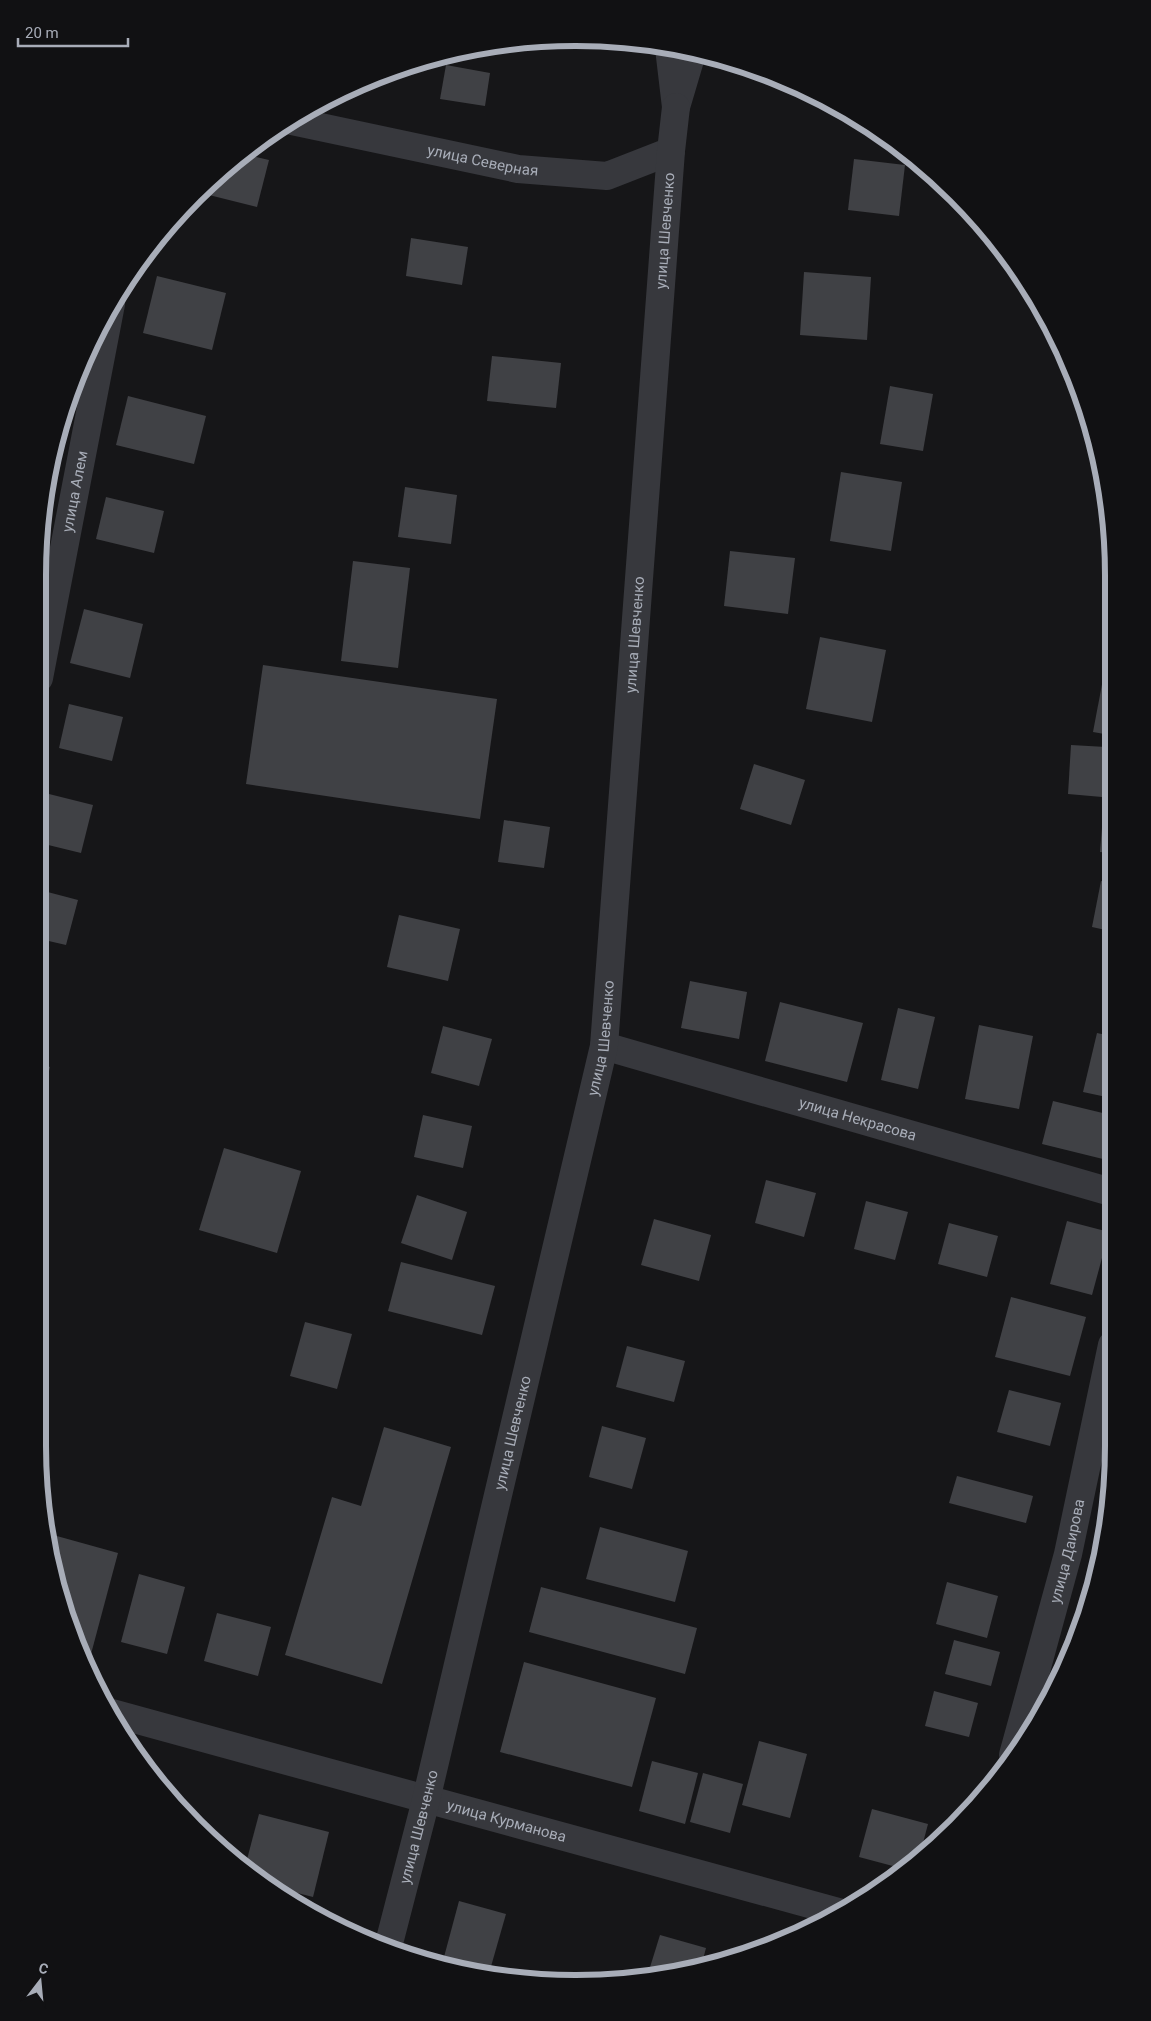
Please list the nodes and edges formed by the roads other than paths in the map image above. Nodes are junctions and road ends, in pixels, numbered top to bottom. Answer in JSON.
{"nodes":[{"id":1,"x":670,"y":55,"type":"edge"},
{"id":2,"x":690,"y":59,"type":"edge"},
{"id":3,"x":676,"y":107,"type":"junction"},
{"id":4,"x":301,"y":123,"type":"edge"},
{"id":5,"x":671,"y":151,"type":"junction"},
{"id":6,"x":106,"y":333,"type":"edge"},
{"id":7,"x":46,"y":642,"type":"edge"},
{"id":8,"x":604,"y":1046,"type":"junction"},
{"id":9,"x":1105,"y":1190,"type":"edge"},
{"id":10,"x":1105,"y":1378,"type":"edge"},
{"id":11,"x":120,"y":1715,"type":"edge"},
{"id":12,"x":1018,"y":1737,"type":"edge"},
{"id":13,"x":426,"y":1800,"type":"junction"},
{"id":14,"x":829,"y":1910,"type":"edge"},
{"id":15,"x":390,"y":1941,"type":"edge"}],
"edges":[{"from":1,"to":3,"type":"street"},
{"from":2,"to":3,"type":"street"},
{"from":3,"to":5,"type":"street","name":"улица Шевченко"},
{"from":4,"to":5,"type":"street","name":"улица Северная"},
{"from":5,"to":8,"type":"street","name":"улица Шевченко"},
{"from":6,"to":7,"type":"street","name":"улица Алем"},
{"from":8,"to":9,"type":"street","name":"улица Некрасова"},
{"from":8,"to":13,"type":"street","name":"улица Шевченко"},
{"from":10,"to":12,"type":"street","name":"улица Даирова"},
{"from":11,"to":13,"type":"street","name":"улица Курманова"},
{"from":13,"to":14,"type":"street","name":"улица Курманова"},
{"from":13,"to":15,"type":"street","name":"улица Шевченко"}]}
